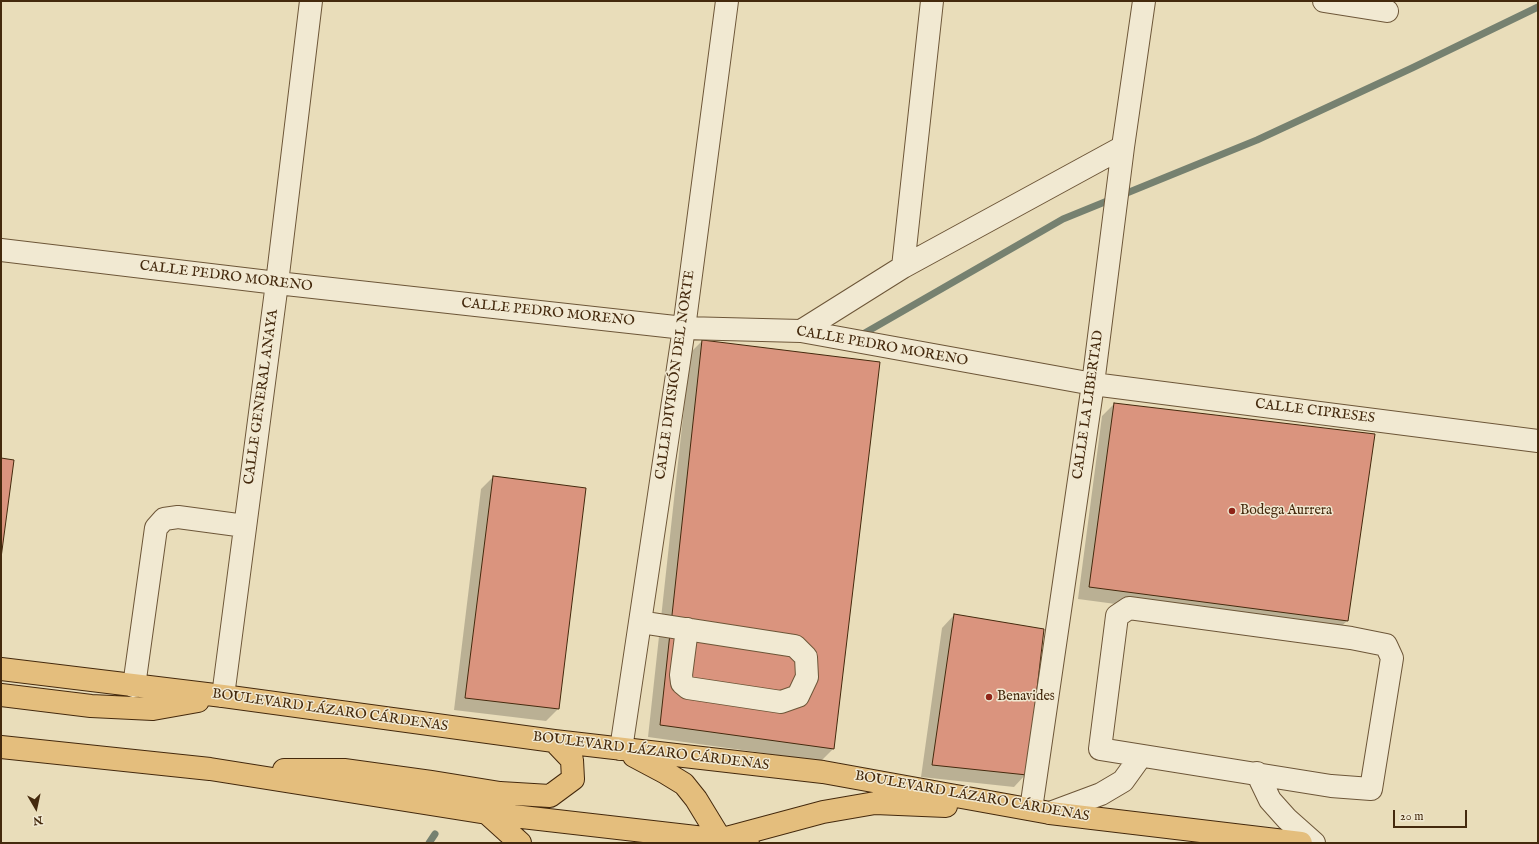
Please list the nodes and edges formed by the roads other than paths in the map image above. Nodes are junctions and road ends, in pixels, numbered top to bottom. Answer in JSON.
{"nodes":[{"id":1,"x":311,"y":1,"type":"edge"},
{"id":2,"x":727,"y":1,"type":"edge"},
{"id":3,"x":932,"y":1,"type":"edge"},
{"id":4,"x":1144,"y":1,"type":"edge"},
{"id":5,"x":1324,"y":1,"type":"edge"},
{"id":6,"x":1386,"y":11,"type":"dead end"},
{"id":7,"x":1123,"y":147,"type":"junction"},
{"id":8,"x":1,"y":250,"type":"edge"},
{"id":9,"x":903,"y":267,"type":"junction"},
{"id":10,"x":277,"y":283,"type":"junction"},
{"id":11,"x":684,"y":328,"type":"junction"},
{"id":12,"x":801,"y":331,"type":"junction"},
{"id":13,"x":1093,"y":384,"type":"junction"},
{"id":14,"x":1538,"y":441,"type":"edge"},
{"id":15,"x":244,"y":526,"type":"junction"},
{"id":16,"x":640,"y":622,"type":"junction"},
{"id":17,"x":687,"y":629,"type":"junction"},
{"id":18,"x":1,"y":669,"type":"edge"},
{"id":19,"x":134,"y":686,"type":"junction"},
{"id":20,"x":1,"y":695,"type":"edge"},
{"id":21,"x":223,"y":696,"type":"junction"},
{"id":22,"x":554,"y":741,"type":"junction"},
{"id":23,"x":1,"y":747,"type":"edge"},
{"id":24,"x":621,"y":749,"type":"junction"},
{"id":25,"x":1141,"y":756,"type":"junction"},
{"id":26,"x":210,"y":770,"type":"junction"},
{"id":27,"x":1257,"y":773,"type":"junction"},
{"id":28,"x":1036,"y":810,"type":"junction"},
{"id":29,"x":487,"y":813,"type":"junction"},
{"id":30,"x":719,"y":842,"type":"edge"},
{"id":31,"x":520,"y":843,"type":"edge"},
{"id":32,"x":748,"y":843,"type":"edge"},
{"id":33,"x":1301,"y":843,"type":"edge"},
{"id":34,"x":1314,"y":843,"type":"edge"}],
"edges":[{"from":1,"to":10,"type":"street","name":"CALLE GENERAL ANAYA"},
{"from":2,"to":11,"type":"street","name":"CALLE DIVISIÓN DEL NORTE"},
{"from":3,"to":9,"type":"street"},
{"from":4,"to":7,"type":"street","name":"CALLE LA LIBERTAD"},
{"from":5,"to":6,"type":"street"},
{"from":7,"to":9,"type":"street"},
{"from":7,"to":13,"type":"street","name":"CALLE LA LIBERTAD"},
{"from":8,"to":10,"type":"street","name":"CALLE PEDRO MORENO"},
{"from":9,"to":12,"type":"street"},
{"from":10,"to":11,"type":"street","name":"CALLE PEDRO MORENO"},
{"from":10,"to":15,"type":"street","name":"CALLE GENERAL ANAYA"},
{"from":11,"to":12,"type":"street","name":"CALLE PEDRO MORENO"},
{"from":11,"to":16,"type":"street","name":"CALLE DIVISIÓN DEL NORTE"},
{"from":12,"to":13,"type":"street","name":"CALLE PEDRO MORENO"},
{"from":13,"to":14,"type":"street","name":"CALLE CIPRESES"},
{"from":13,"to":28,"type":"street","name":"CALLE LA LIBERTAD"},
{"from":15,"to":19,"type":"street"},
{"from":15,"to":21,"type":"street","name":"CALLE GENERAL ANAYA"},
{"from":16,"to":17,"type":"street"},
{"from":16,"to":24,"type":"street","name":"CALLE DIVISIÓN DEL NORTE"},
{"from":17,"to":17,"type":"street"},
{"from":18,"to":19,"type":"main road","name":"BOULEVARD LÁZARO CÁRDENAS"},
{"from":19,"to":21,"type":"main road","name":"BOULEVARD LÁZARO CÁRDENAS"},
{"from":20,"to":21,"type":"main road"},
{"from":21,"to":22,"type":"main road","name":"BOULEVARD LÁZARO CÁRDENAS"},
{"from":22,"to":24,"type":"main road","name":"BOULEVARD LÁZARO CÁRDENAS"},
{"from":22,"to":26,"type":"main road"},
{"from":23,"to":26,"type":"main road"},
{"from":24,"to":28,"type":"main road","name":"BOULEVARD LÁZARO CÁRDENAS"},
{"from":24,"to":30,"type":"main road"},
{"from":25,"to":27,"type":"street"},
{"from":25,"to":27,"type":"street"},
{"from":25,"to":28,"type":"street"},
{"from":26,"to":29,"type":"main road"},
{"from":27,"to":34,"type":"street"},
{"from":28,"to":30,"type":"main road"},
{"from":28,"to":33,"type":"main road","name":"BOULEVARD LÁZARO CÁRDENAS"},
{"from":29,"to":30,"type":"main road"},
{"from":29,"to":31,"type":"main road"},
{"from":30,"to":32,"type":"main road"}]}
